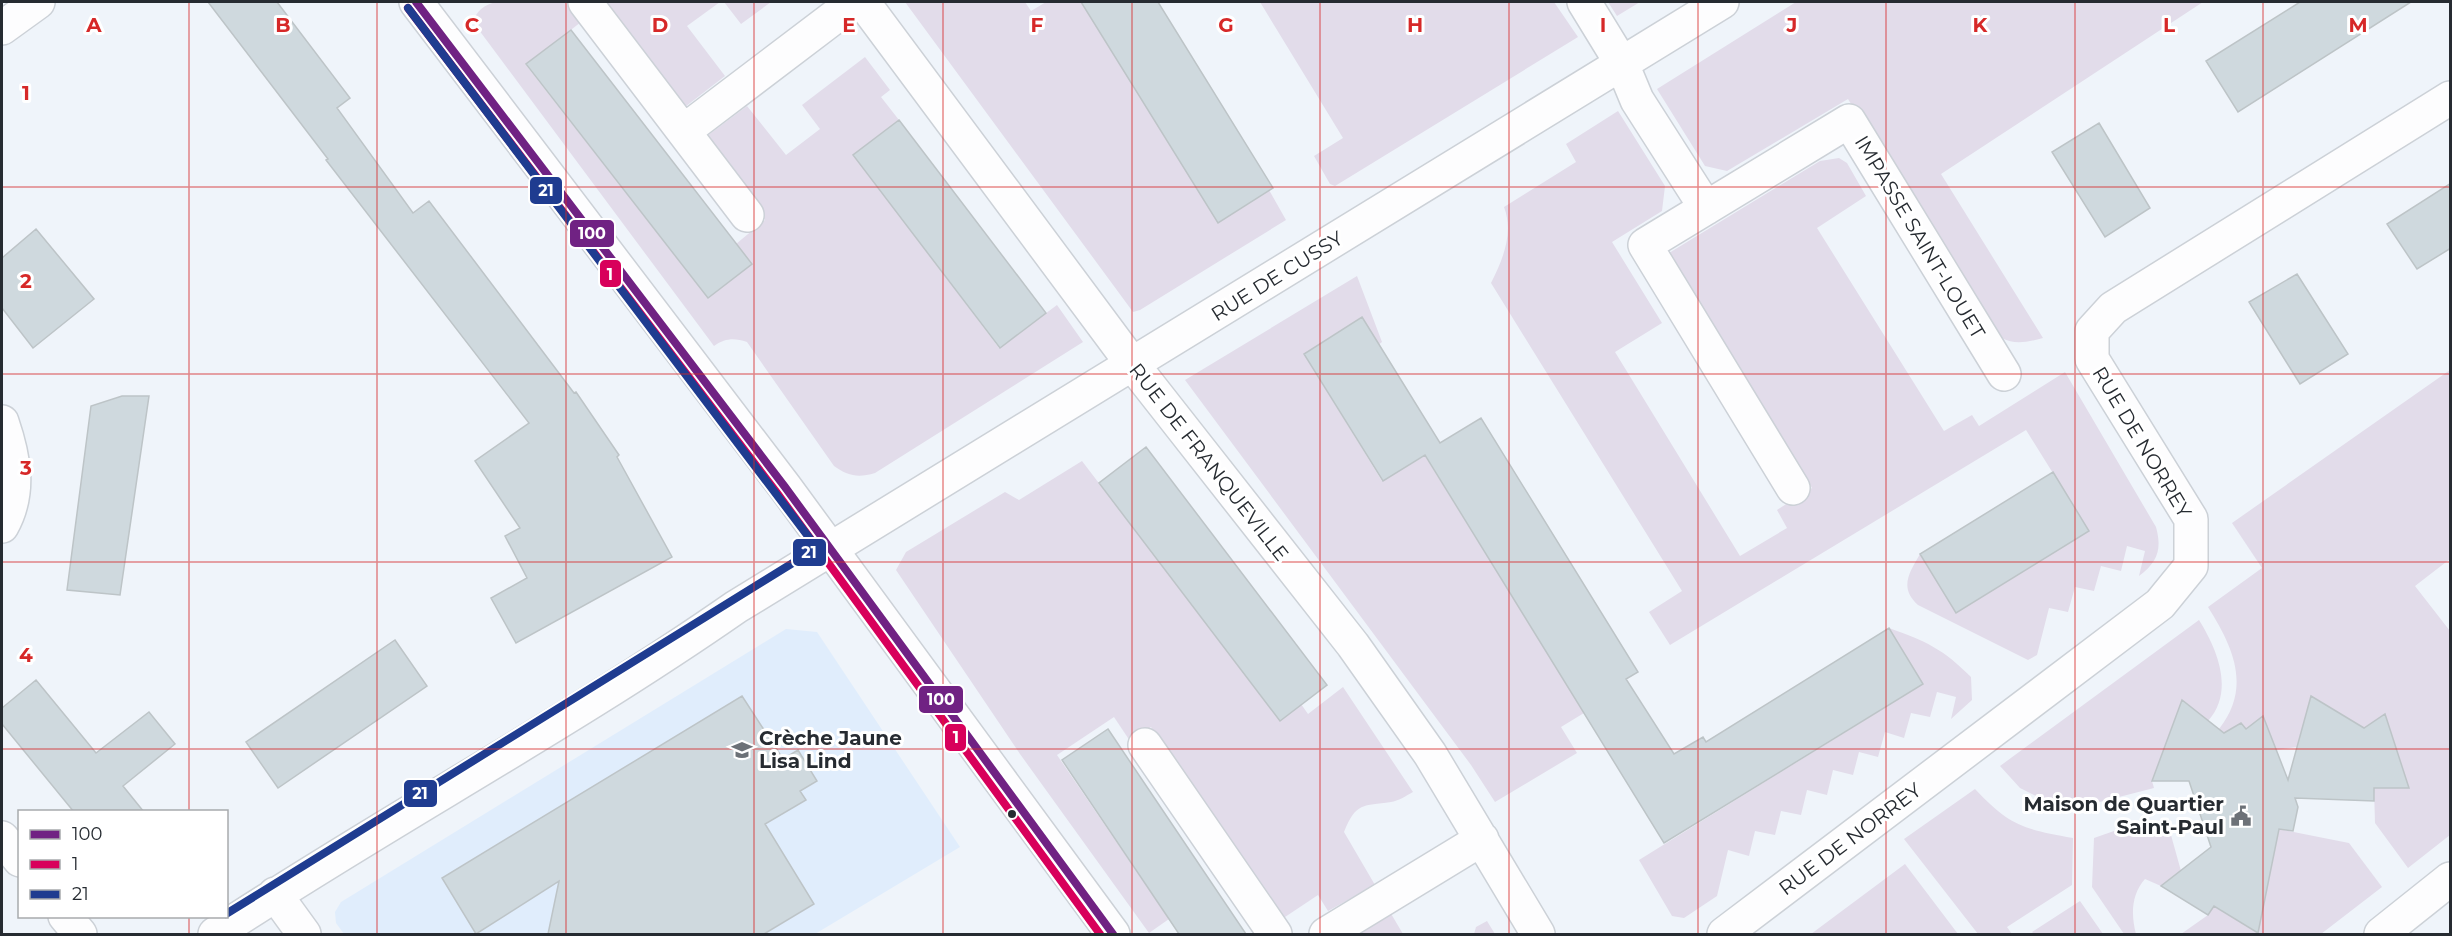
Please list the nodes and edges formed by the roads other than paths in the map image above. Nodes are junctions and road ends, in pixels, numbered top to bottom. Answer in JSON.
{"nodes":[{"id":1,"x":38,"y":2,"type":"edge"},
{"id":2,"x":585,"y":2,"type":"edge"},
{"id":3,"x":854,"y":2,"type":"edge"},
{"id":4,"x":863,"y":2,"type":"edge"},
{"id":5,"x":1584,"y":2,"type":"edge"},
{"id":6,"x":1722,"y":2,"type":"edge"},
{"id":7,"x":430,"y":7,"type":"edge"},
{"id":8,"x":2,"y":28,"type":"edge"},
{"id":9,"x":1622,"y":64,"type":"junction"},
{"id":10,"x":2451,"y":98,"type":"edge"},
{"id":11,"x":684,"y":131,"type":"junction"},
{"id":12,"x":1706,"y":208,"type":"junction"},
{"id":13,"x":747,"y":215,"type":"dead end"},
{"id":14,"x":1132,"y":365,"type":"junction"},
{"id":15,"x":2004,"y":374,"type":"dead end"},
{"id":16,"x":2,"y":422,"type":"edge"},
{"id":17,"x":1793,"y":488,"type":"dead end"},
{"id":18,"x":2,"y":526,"type":"edge"},
{"id":19,"x":832,"y":551,"type":"junction"},
{"id":20,"x":1145,"y":745,"type":"dead end"},
{"id":21,"x":2,"y":838,"type":"edge"},
{"id":22,"x":1482,"y":839,"type":"junction"},
{"id":23,"x":18,"y":858,"type":"edge"},
{"id":24,"x":2451,"y":879,"type":"edge"},
{"id":25,"x":276,"y":894,"type":"junction"},
{"id":26,"x":67,"y":918,"type":"edge"},
{"id":27,"x":80,"y":934,"type":"edge"},
{"id":28,"x":215,"y":934,"type":"edge"},
{"id":29,"x":304,"y":934,"type":"edge"},
{"id":30,"x":1113,"y":934,"type":"edge"},
{"id":31,"x":1275,"y":934,"type":"edge"},
{"id":32,"x":1326,"y":934,"type":"edge"},
{"id":33,"x":1538,"y":934,"type":"edge"},
{"id":34,"x":1724,"y":934,"type":"edge"},
{"id":35,"x":2381,"y":934,"type":"edge"}],
"edges":[{"from":1,"to":8,"type":"street"},
{"from":2,"to":11,"type":"street"},
{"from":3,"to":11,"type":"street"},
{"from":4,"to":14,"type":"street","name":"RUE DE FRANQUEVILLE"},
{"from":5,"to":9,"type":"street"},
{"from":6,"to":9,"type":"street","name":"RUE DE CUSSY"},
{"from":7,"to":19,"type":"street"},
{"from":9,"to":12,"type":"street"},
{"from":9,"to":14,"type":"street","name":"RUE DE CUSSY"},
{"from":10,"to":34,"type":"street","name":"RUE DE NORREY"},
{"from":11,"to":13,"type":"street"},
{"from":12,"to":15,"type":"street","name":"IMPASSE SAINT-LOUET"},
{"from":12,"to":17,"type":"street","name":"IMPASSE SAINT-LOUET"},
{"from":14,"to":19,"type":"street","name":"RUE DE CUSSY"},
{"from":14,"to":22,"type":"street","name":"RUE DE FRANQUEVILLE"},
{"from":16,"to":18,"type":"street"},
{"from":19,"to":25,"type":"street","name":"RUE DE CUSSY"},
{"from":19,"to":30,"type":"street"},
{"from":20,"to":31,"type":"street"},
{"from":21,"to":23,"type":"street"},
{"from":22,"to":32,"type":"street"},
{"from":22,"to":33,"type":"street","name":"RUE DE FRANQUEVILLE"},
{"from":24,"to":35,"type":"street"},
{"from":25,"to":28,"type":"street","name":"RUE DE CUSSY"},
{"from":25,"to":29,"type":"street"},
{"from":26,"to":27,"type":"street"}]}
